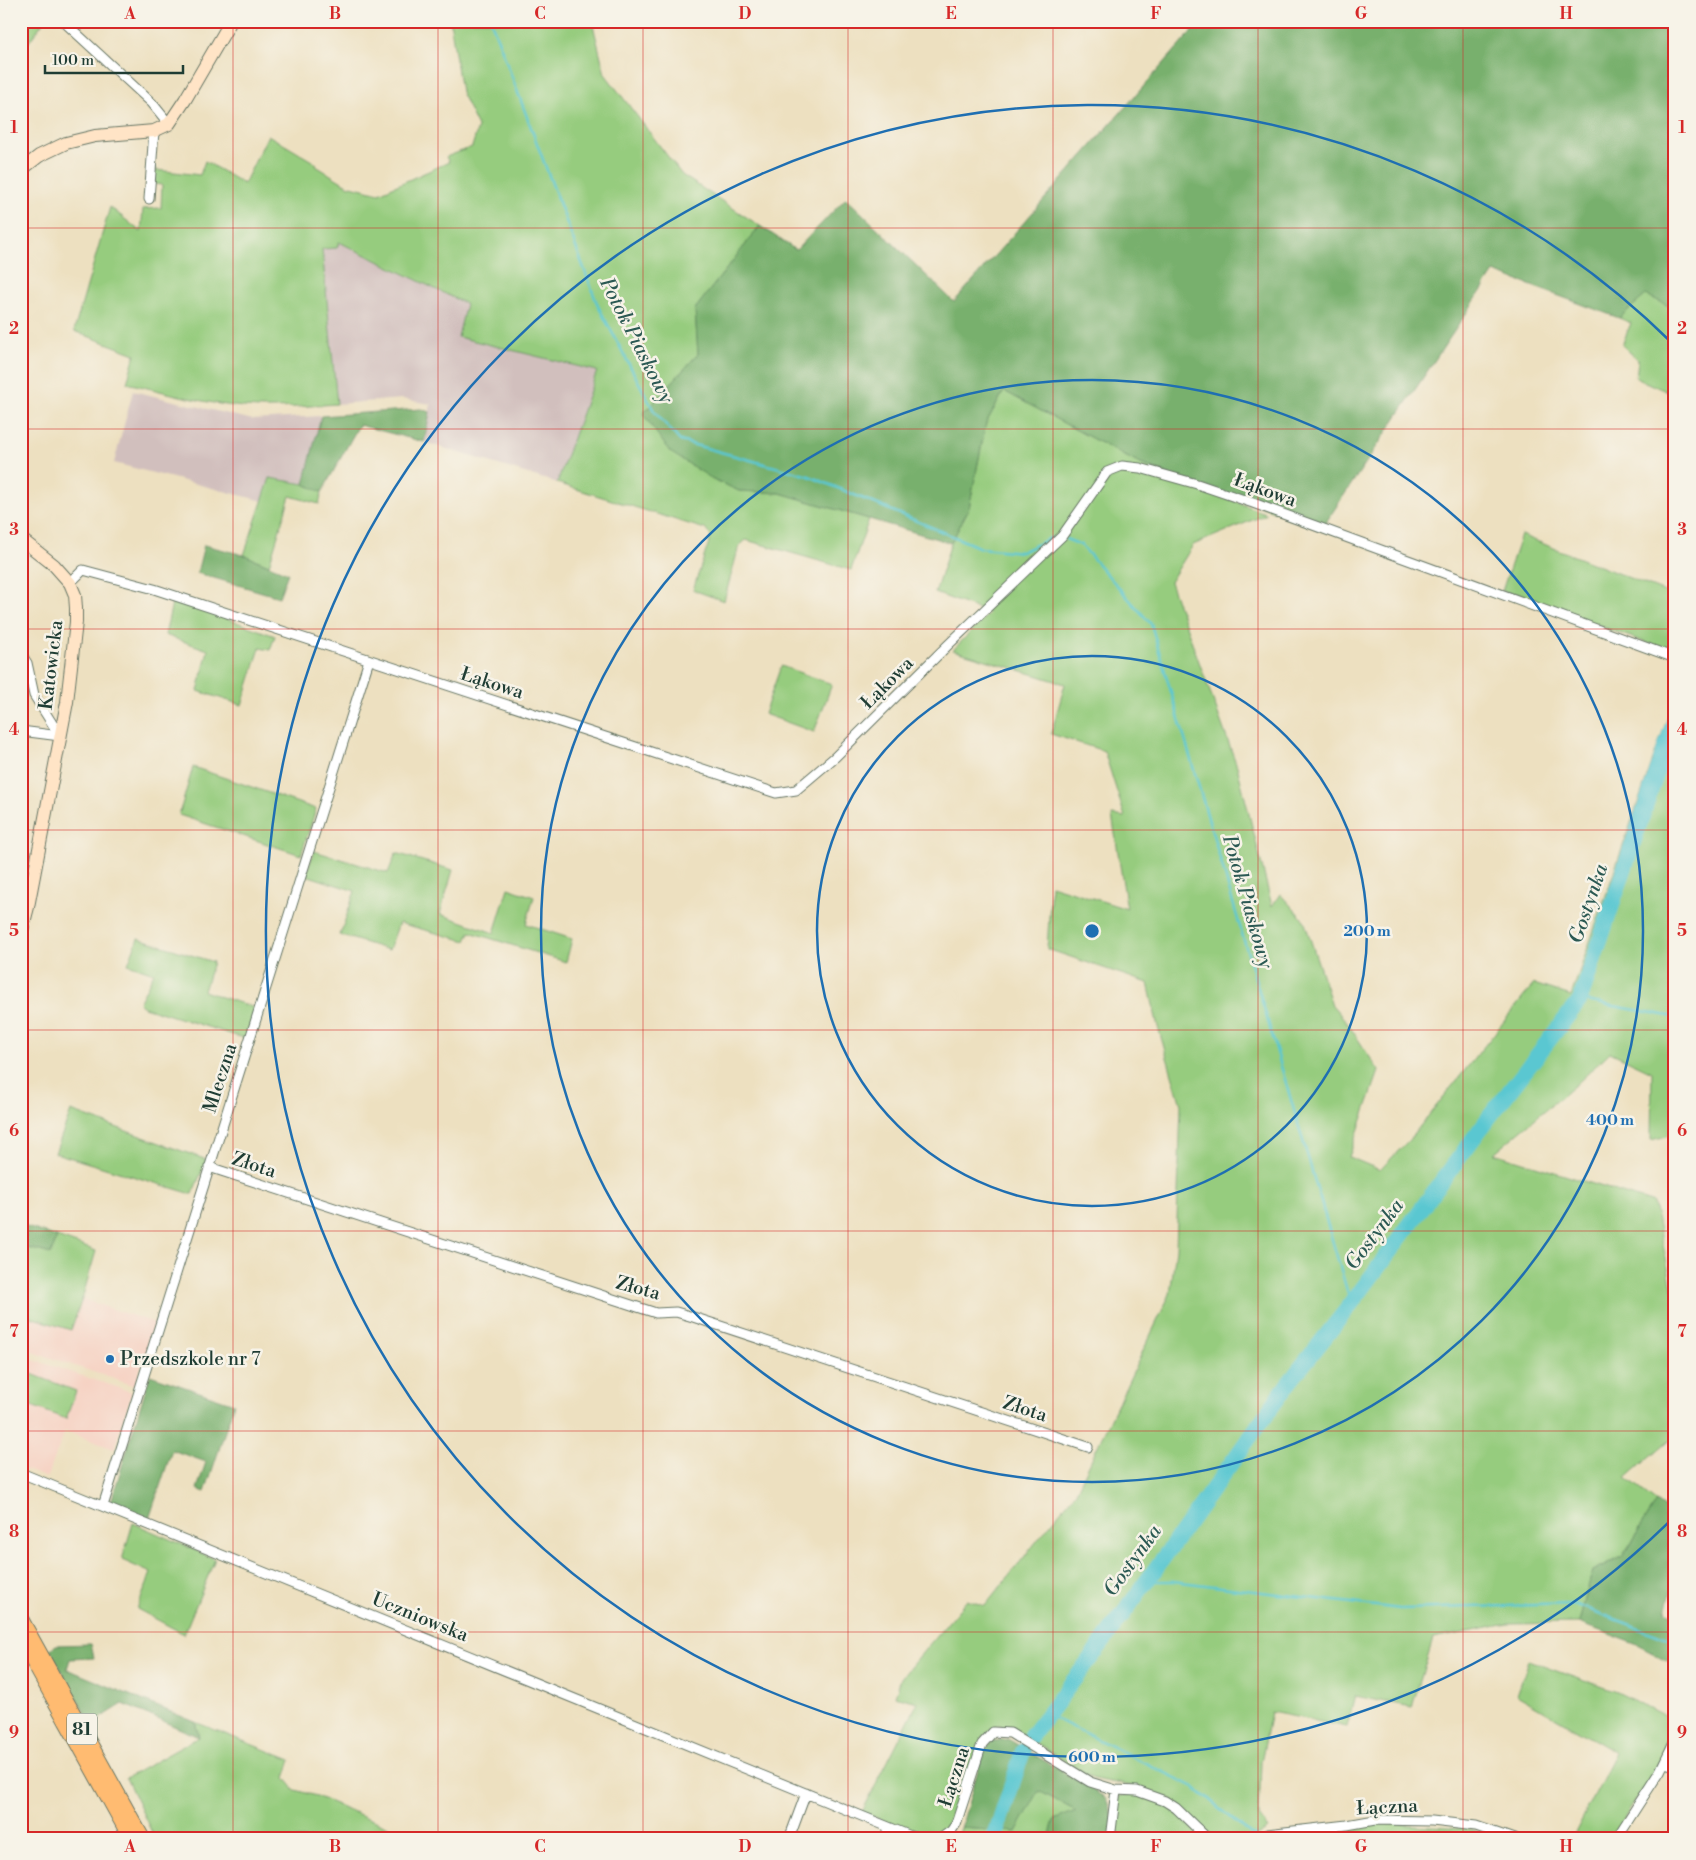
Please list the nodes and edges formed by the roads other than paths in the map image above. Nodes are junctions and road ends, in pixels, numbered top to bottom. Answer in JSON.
{"nodes":[{"id":1,"x":63,"y":21,"type":"edge"},
{"id":2,"x":230,"y":21,"type":"edge"},
{"id":3,"x":169,"y":124,"type":"junction"},
{"id":4,"x":154,"y":131,"type":"junction"},
{"id":5,"x":21,"y":170,"type":"edge"},
{"id":6,"x":149,"y":199,"type":"dead end"},
{"id":7,"x":21,"y":539,"type":"edge"},
{"id":8,"x":70,"y":583,"type":"junction"},
{"id":9,"x":21,"y":654,"type":"edge"},
{"id":10,"x":1675,"y":658,"type":"edge"},
{"id":11,"x":369,"y":660,"type":"junction"},
{"id":12,"x":21,"y":731,"type":"edge"},
{"id":13,"x":60,"y":736,"type":"junction"},
{"id":14,"x":21,"y":934,"type":"edge"},
{"id":15,"x":209,"y":1167,"type":"junction"},
{"id":16,"x":1088,"y":1446,"type":"dead end"},
{"id":17,"x":21,"y":1473,"type":"edge"},
{"id":18,"x":103,"y":1506,"type":"junction"},
{"id":19,"x":21,"y":1619,"type":"edge"},
{"id":20,"x":21,"y":1640,"type":"edge"},
{"id":21,"x":1675,"y":1740,"type":"edge"},
{"id":22,"x":1665,"y":1763,"type":"junction"},
{"id":23,"x":1675,"y":1766,"type":"edge"},
{"id":24,"x":1116,"y":1790,"type":"junction"},
{"id":25,"x":806,"y":1793,"type":"junction"},
{"id":26,"x":890,"y":1828,"type":"junction"},
{"id":27,"x":942,"y":1838,"type":"edge"},
{"id":28,"x":131,"y":1839,"type":"edge"},
{"id":29,"x":142,"y":1839,"type":"edge"},
{"id":30,"x":789,"y":1839,"type":"edge"},
{"id":31,"x":884,"y":1839,"type":"edge"},
{"id":32,"x":918,"y":1839,"type":"edge"},
{"id":33,"x":1110,"y":1839,"type":"edge"},
{"id":34,"x":1208,"y":1839,"type":"edge"},
{"id":35,"x":1261,"y":1839,"type":"edge"},
{"id":36,"x":1514,"y":1839,"type":"edge"},
{"id":37,"x":1616,"y":1839,"type":"edge"}],
"edges":[{"from":1,"to":3,"type":"street"},
{"from":2,"to":3,"type":"street"},
{"from":3,"to":4,"type":"street"},
{"from":4,"to":5,"type":"street"},
{"from":4,"to":6,"type":"street"},
{"from":7,"to":8,"type":"street","name":"Katowicka"},
{"from":8,"to":11,"type":"street","name":"Łąkowa"},
{"from":8,"to":13,"type":"street","name":"Katowicka"},
{"from":9,"to":13,"type":"street"},
{"from":10,"to":11,"type":"street","name":"Łąkowa"},
{"from":11,"to":15,"type":"street","name":"Mleczna"},
{"from":12,"to":13,"type":"street"},
{"from":13,"to":14,"type":"street","name":"Katowicka"},
{"from":15,"to":16,"type":"street","name":"Złota"},
{"from":15,"to":18,"type":"street","name":"Mleczna"},
{"from":17,"to":18,"type":"street","name":"Uczniowska"},
{"from":18,"to":25,"type":"street","name":"Uczniowska"},
{"from":19,"to":29,"type":"main road","number":"81"},
{"from":20,"to":28,"type":"main road","number":"81"},
{"from":21,"to":22,"type":"street"},
{"from":22,"to":23,"type":"street"},
{"from":22,"to":37,"type":"street"},
{"from":24,"to":27,"type":"street","name":"Łączna"},
{"from":24,"to":33,"type":"street"},
{"from":24,"to":34,"type":"street","name":"Łączna"},
{"from":25,"to":26,"type":"street","name":"Uczniowska"},
{"from":25,"to":30,"type":"street"},
{"from":26,"to":31,"type":"street"},
{"from":26,"to":32,"type":"street","name":"Uczniowska"},
{"from":35,"to":36,"type":"street","name":"Łączna"}]}
